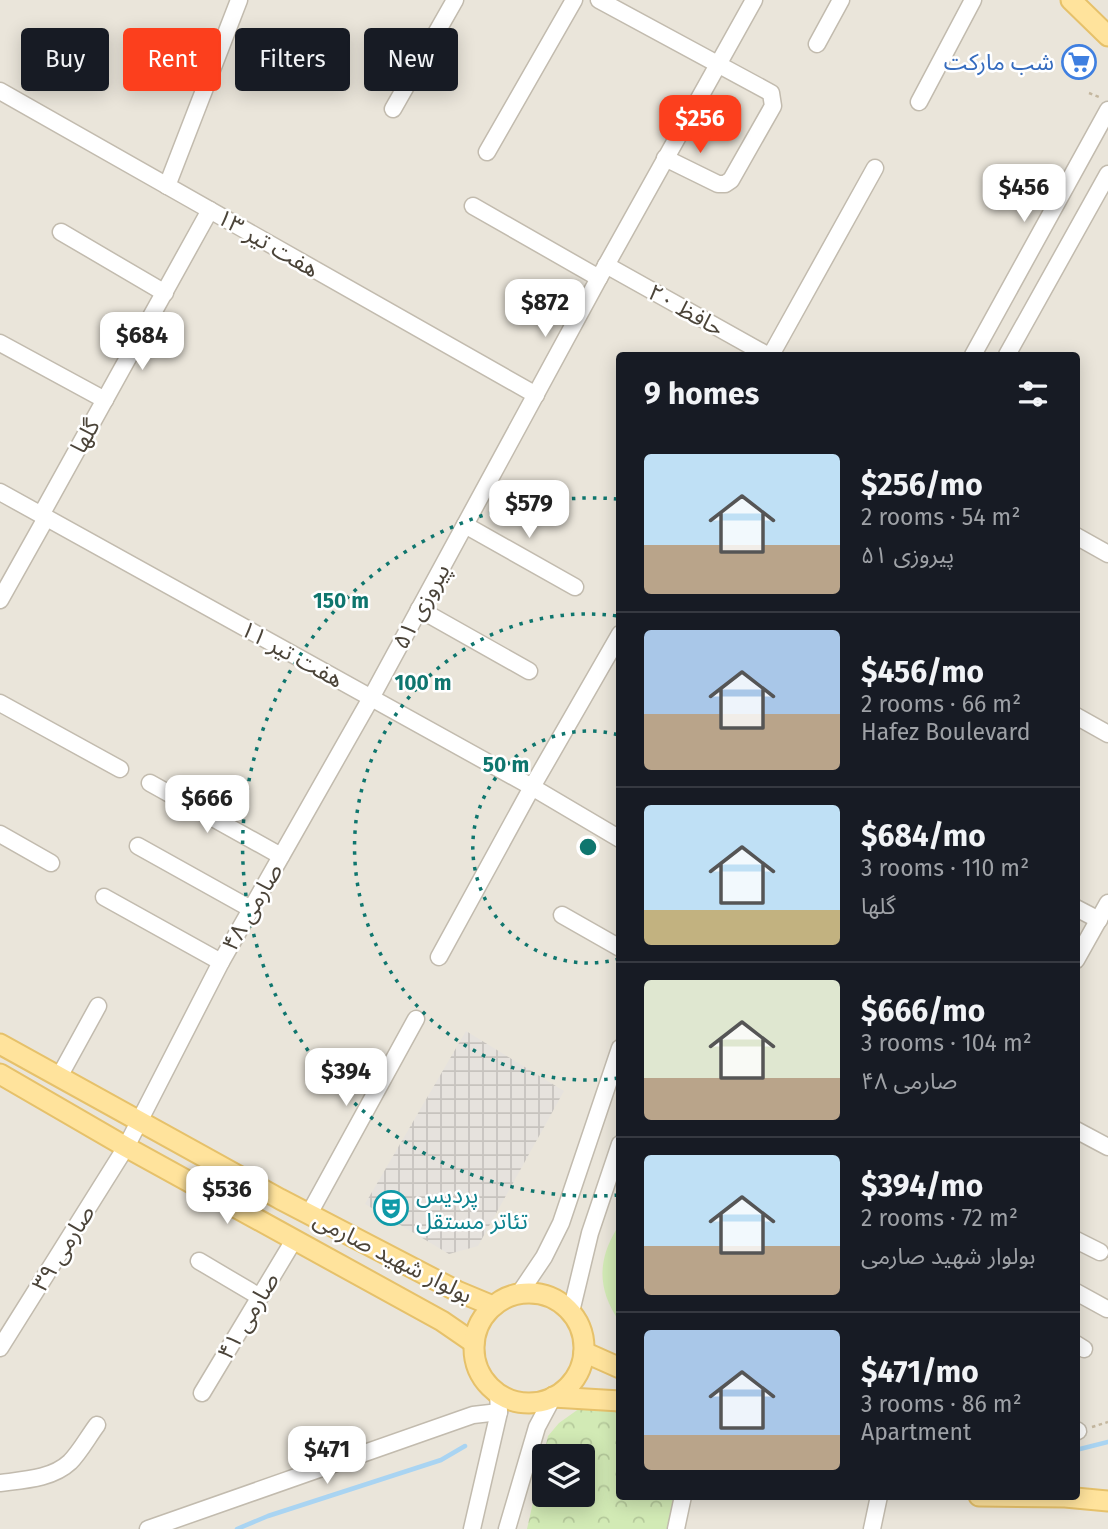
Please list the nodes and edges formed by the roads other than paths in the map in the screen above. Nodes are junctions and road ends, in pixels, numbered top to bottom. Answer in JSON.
{"nodes":[{"id":1,"x":239,"y":0,"type":"edge"},
{"id":2,"x":455,"y":0,"type":"edge"},
{"id":3,"x":574,"y":0,"type":"edge"},
{"id":4,"x":599,"y":0,"type":"edge"},
{"id":5,"x":754,"y":0,"type":"edge"},
{"id":6,"x":841,"y":0,"type":"edge"},
{"id":7,"x":973,"y":0,"type":"edge"},
{"id":8,"x":1072,"y":0,"type":"edge"},
{"id":9,"x":1108,"y":37,"type":"edge"},
{"id":10,"x":817,"y":44,"type":"dead end"},
{"id":11,"x":718,"y":64,"type":"junction"},
{"id":12,"x":0,"y":91,"type":"edge"},
{"id":13,"x":919,"y":102,"type":"dead end"},
{"id":14,"x":393,"y":109,"type":"dead end"},
{"id":15,"x":1108,"y":110,"type":"edge"},
{"id":16,"x":486,"y":152,"type":"dead end"},
{"id":17,"x":665,"y":158,"type":"junction"},
{"id":18,"x":875,"y":168,"type":"dead end"},
{"id":19,"x":1108,"y":174,"type":"edge"},
{"id":20,"x":167,"y":186,"type":"junction"},
{"id":21,"x":473,"y":206,"type":"dead end"},
{"id":22,"x":210,"y":211,"type":"junction"},
{"id":23,"x":61,"y":232,"type":"dead end"},
{"id":24,"x":603,"y":272,"type":"junction"},
{"id":25,"x":165,"y":293,"type":"junction"},
{"id":26,"x":0,"y":343,"type":"edge"},
{"id":27,"x":758,"y":352,"type":"edge"},
{"id":28,"x":763,"y":352,"type":"edge"},
{"id":29,"x":974,"y":352,"type":"edge"},
{"id":30,"x":1009,"y":352,"type":"edge"},
{"id":31,"x":536,"y":395,"type":"junction"},
{"id":32,"x":105,"y":400,"type":"junction"},
{"id":33,"x":0,"y":492,"type":"edge"},
{"id":34,"x":43,"y":516,"type":"junction"},
{"id":35,"x":465,"y":525,"type":"junction"},
{"id":36,"x":1080,"y":538,"type":"edge"},
{"id":37,"x":1108,"y":554,"type":"edge"},
{"id":38,"x":575,"y":587,"type":"dead end"},
{"id":39,"x":0,"y":600,"type":"edge"},
{"id":40,"x":419,"y":610,"type":"junction"},
{"id":41,"x":616,"y":641,"type":"edge"},
{"id":42,"x":529,"y":671,"type":"dead end"},
{"id":43,"x":371,"y":698,"type":"junction"},
{"id":44,"x":0,"y":703,"type":"edge"},
{"id":45,"x":1080,"y":718,"type":"edge"},
{"id":46,"x":1108,"y":734,"type":"edge"},
{"id":47,"x":120,"y":769,"type":"dead end"},
{"id":48,"x":150,"y":783,"type":"dead end"},
{"id":49,"x":532,"y":787,"type":"junction"},
{"id":50,"x":0,"y":834,"type":"edge"},
{"id":51,"x":616,"y":837,"type":"edge"},
{"id":52,"x":138,"y":846,"type":"dead end"},
{"id":53,"x":281,"y":856,"type":"junction"},
{"id":54,"x":51,"y":863,"type":"dead end"},
{"id":55,"x":104,"y":897,"type":"dead end"},
{"id":56,"x":1108,"y":903,"type":"edge"},
{"id":57,"x":251,"y":909,"type":"junction"},
{"id":58,"x":1080,"y":910,"type":"edge"},
{"id":59,"x":562,"y":915,"type":"dead end"},
{"id":60,"x":1099,"y":920,"type":"junction"},
{"id":61,"x":616,"y":946,"type":"edge"},
{"id":62,"x":1080,"y":953,"type":"edge"},
{"id":63,"x":439,"y":957,"type":"dead end"},
{"id":64,"x":221,"y":961,"type":"junction"},
{"id":65,"x":97,"y":1006,"type":"dead end"},
{"id":66,"x":416,"y":1019,"type":"dead end"},
{"id":67,"x":0,"y":1044,"type":"edge"},
{"id":68,"x":616,"y":1060,"type":"edge"},
{"id":69,"x":0,"y":1074,"type":"edge"},
{"id":70,"x":59,"y":1077,"type":"junction"},
{"id":71,"x":140,"y":1121,"type":"junction"},
{"id":72,"x":1080,"y":1132,"type":"edge"},
{"id":73,"x":127,"y":1147,"type":"junction"},
{"id":74,"x":1108,"y":1147,"type":"edge"},
{"id":75,"x":616,"y":1156,"type":"edge"},
{"id":76,"x":309,"y":1214,"type":"junction"},
{"id":77,"x":294,"y":1240,"type":"junction"},
{"id":78,"x":1080,"y":1242,"type":"edge"},
{"id":79,"x":1100,"y":1252,"type":"dead end"},
{"id":80,"x":199,"y":1261,"type":"dead end"},
{"id":81,"x":519,"y":1294,"type":"junction"},
{"id":82,"x":1080,"y":1294,"type":"edge"},
{"id":83,"x":260,"y":1297,"type":"junction"},
{"id":84,"x":493,"y":1306,"type":"junction"},
{"id":85,"x":1107,"y":1309,"type":"edge"},
{"id":86,"x":571,"y":1312,"type":"junction"},
{"id":87,"x":474,"y":1343,"type":"junction"},
{"id":88,"x":0,"y":1348,"type":"edge"},
{"id":89,"x":584,"y":1352,"type":"junction"},
{"id":90,"x":616,"y":1366,"type":"edge"},
{"id":91,"x":202,"y":1393,"type":"dead end"},
{"id":92,"x":553,"y":1397,"type":"junction"},
{"id":93,"x":616,"y":1401,"type":"edge"},
{"id":94,"x":498,"y":1403,"type":"junction"},
{"id":95,"x":97,"y":1425,"type":"dead end"},
{"id":96,"x":0,"y":1483,"type":"edge"},
{"id":97,"x":1080,"y":1498,"type":"edge"},
{"id":98,"x":682,"y":1500,"type":"edge"},
{"id":99,"x":878,"y":1500,"type":"edge"},
{"id":100,"x":1108,"y":1501,"type":"edge"},
{"id":101,"x":148,"y":1529,"type":"edge"},
{"id":102,"x":472,"y":1529,"type":"edge"},
{"id":103,"x":508,"y":1529,"type":"edge"},
{"id":104,"x":676,"y":1529,"type":"edge"},
{"id":105,"x":872,"y":1529,"type":"edge"}],
"edges":[{"from":1,"to":20,"type":"street"},
{"from":2,"to":14,"type":"street"},
{"from":3,"to":16,"type":"street"},
{"from":4,"to":11,"type":"street"},
{"from":5,"to":11,"type":"street","name":"پیروزی ۵۱"},
{"from":6,"to":10,"type":"street"},
{"from":7,"to":13,"type":"street"},
{"from":8,"to":9,"type":"main road"},
{"from":11,"to":17,"type":"street","name":"پیروزی ۵۱"},
{"from":11,"to":17,"type":"street"},
{"from":12,"to":20,"type":"street","name":"هفت تیر ۱۳"},
{"from":15,"to":29,"type":"street"},
{"from":17,"to":24,"type":"street","name":"پیروزی ۵۱"},
{"from":18,"to":28,"type":"street"},
{"from":19,"to":30,"type":"street"},
{"from":20,"to":22,"type":"street","name":"هفت تیر ۱۳"},
{"from":21,"to":24,"type":"street","name":"حافظ ۲۰"},
{"from":22,"to":25,"type":"street","name":"گلها"},
{"from":22,"to":31,"type":"street","name":"هفت تیر ۱۳"},
{"from":23,"to":25,"type":"street"},
{"from":24,"to":27,"type":"street","name":"حافظ ۲۰"},
{"from":24,"to":31,"type":"street","name":"پیروزی ۵۱"},
{"from":25,"to":32,"type":"street","name":"گلها"},
{"from":26,"to":32,"type":"street"},
{"from":31,"to":35,"type":"street","name":"پیروزی ۵۱"},
{"from":32,"to":34,"type":"street","name":"گلها"},
{"from":33,"to":34,"type":"street","name":"هفت تیر ۱۱"},
{"from":34,"to":39,"type":"street","name":"گلها"},
{"from":34,"to":43,"type":"street","name":"هفت تیر ۱۱"},
{"from":35,"to":38,"type":"street"},
{"from":35,"to":40,"type":"street","name":"پیروزی ۵۱"},
{"from":36,"to":37,"type":"street"},
{"from":40,"to":42,"type":"street"},
{"from":40,"to":43,"type":"street","name":"پیروزی ۵۱"},
{"from":41,"to":49,"type":"street"},
{"from":43,"to":49,"type":"street","name":"هفت تیر ۱۱"},
{"from":43,"to":53,"type":"street","name":"صارمی ۴۸"},
{"from":44,"to":47,"type":"street"},
{"from":45,"to":46,"type":"street"},
{"from":48,"to":53,"type":"street"},
{"from":49,"to":51,"type":"street","name":"هفت تیر ۱۱"},
{"from":49,"to":63,"type":"street"},
{"from":50,"to":54,"type":"street"},
{"from":52,"to":57,"type":"street"},
{"from":53,"to":57,"type":"street","name":"صارمی ۴۸"},
{"from":55,"to":64,"type":"street"},
{"from":56,"to":60,"type":"street"},
{"from":57,"to":64,"type":"street","name":"صارمی ۴۸"},
{"from":58,"to":60,"type":"street"},
{"from":59,"to":61,"type":"street"},
{"from":60,"to":62,"type":"street"},
{"from":64,"to":71,"type":"street","name":"صارمی ۴۸"},
{"from":65,"to":70,"type":"street"},
{"from":66,"to":76,"type":"street"},
{"from":67,"to":70,"type":"main road","name":"بولوار شهید صارمی"},
{"from":68,"to":81,"type":"street"},
{"from":69,"to":73,"type":"main road","name":"بولوار شهید صارمی"},
{"from":70,"to":71,"type":"main road","name":"بولوار شهید صارمی"},
{"from":71,"to":73,"type":"street","name":"صارمی ۴۸"},
{"from":71,"to":76,"type":"main road","name":"بولوار شهید صارمی"},
{"from":72,"to":74,"type":"street"},
{"from":73,"to":77,"type":"main road","name":"بولوار شهید صارمی"},
{"from":73,"to":88,"type":"street","name":"صارمی ۳۹"},
{"from":75,"to":86,"type":"street"},
{"from":76,"to":84,"type":"main road","name":"بولوار شهید صارمی"},
{"from":77,"to":83,"type":"street","name":"صارمی ۴۱"},
{"from":77,"to":87,"type":"main road","name":"بولوار شهید صارمی"},
{"from":78,"to":79,"type":"street"},
{"from":80,"to":83,"type":"street"},
{"from":81,"to":84,"type":"main road"},
{"from":81,"to":86,"type":"main road"},
{"from":82,"to":85,"type":"street"},
{"from":83,"to":91,"type":"street","name":"صارمی ۴۱"},
{"from":84,"to":87,"type":"main road"},
{"from":86,"to":89,"type":"main road"},
{"from":87,"to":94,"type":"main road"},
{"from":89,"to":90,"type":"main road"},
{"from":89,"to":92,"type":"main road"},
{"from":92,"to":93,"type":"main road"},
{"from":92,"to":94,"type":"main road"},
{"from":92,"to":103,"type":"street"},
{"from":94,"to":101,"type":"street"},
{"from":94,"to":102,"type":"street"},
{"from":95,"to":96,"type":"street"},
{"from":97,"to":100,"type":"main road"},
{"from":98,"to":104,"type":"street"},
{"from":99,"to":105,"type":"street"}]}
